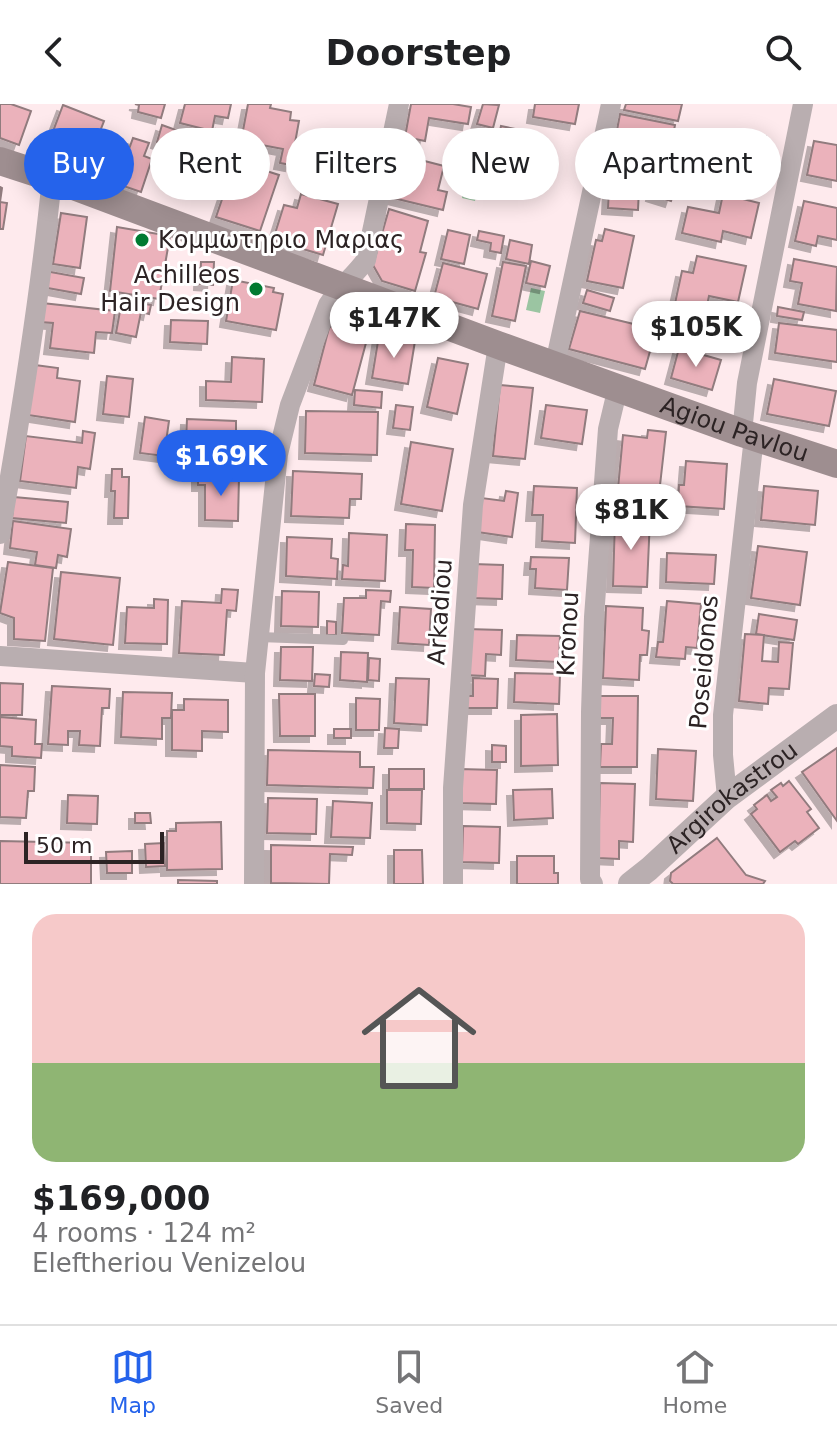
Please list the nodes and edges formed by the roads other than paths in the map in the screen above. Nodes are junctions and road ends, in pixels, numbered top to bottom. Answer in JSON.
{"nodes":[{"id":1,"x":399,"y":104,"type":"edge"},
{"id":2,"x":611,"y":104,"type":"edge"},
{"id":3,"x":803,"y":104,"type":"edge"},
{"id":4,"x":0,"y":161,"type":"edge"},
{"id":5,"x":24,"y":169,"type":"edge"},
{"id":6,"x":50,"y":200,"type":"edge"},
{"id":7,"x":111,"y":200,"type":"edge"},
{"id":8,"x":343,"y":286,"type":"junction"},
{"id":9,"x":498,"y":345,"type":"junction"},
{"id":10,"x":555,"y":364,"type":"junction"},
{"id":11,"x":618,"y":387,"type":"junction"},
{"id":12,"x":748,"y":435,"type":"junction"},
{"id":13,"x":837,"y":464,"type":"edge"},
{"id":14,"x":0,"y":534,"type":"edge"},
{"id":15,"x":259,"y":637,"type":"junction"},
{"id":16,"x":343,"y":640,"type":"dead end"},
{"id":17,"x":0,"y":656,"type":"edge"},
{"id":18,"x":255,"y":673,"type":"junction"},
{"id":19,"x":837,"y":716,"type":"edge"},
{"id":20,"x":727,"y":797,"type":"junction"},
{"id":21,"x":644,"y":879,"type":"edge"},
{"id":22,"x":254,"y":884,"type":"edge"},
{"id":23,"x":453,"y":884,"type":"edge"},
{"id":24,"x":593,"y":884,"type":"edge"}],
"edges":[{"from":1,"to":8,"type":"street"},
{"from":2,"to":10,"type":"street"},
{"from":3,"to":12,"type":"street","name":"Poseidonos"},
{"from":4,"to":5,"type":"main road","name":"Agiou Pavlou"},
{"from":6,"to":14,"type":"street"},
{"from":7,"to":8,"type":"main road","name":"Agiou Pavlou"},
{"from":8,"to":9,"type":"main road","name":"Agiou Pavlou"},
{"from":8,"to":15,"type":"street"},
{"from":9,"to":10,"type":"main road","name":"Agiou Pavlou"},
{"from":9,"to":23,"type":"street","name":"Arkadiou"},
{"from":10,"to":11,"type":"main road","name":"Agiou Pavlou"},
{"from":11,"to":12,"type":"main road","name":"Agiou Pavlou"},
{"from":11,"to":24,"type":"street","name":"Kronou"},
{"from":12,"to":13,"type":"main road","name":"Agiou Pavlou"},
{"from":12,"to":20,"type":"street","name":"Poseidonos"},
{"from":15,"to":16,"type":"lane"},
{"from":15,"to":18,"type":"street"},
{"from":17,"to":18,"type":"street"},
{"from":18,"to":22,"type":"street"},
{"from":19,"to":20,"type":"street","name":"Argirokastrou"},
{"from":20,"to":21,"type":"street","name":"Argirokastrou"}]}
